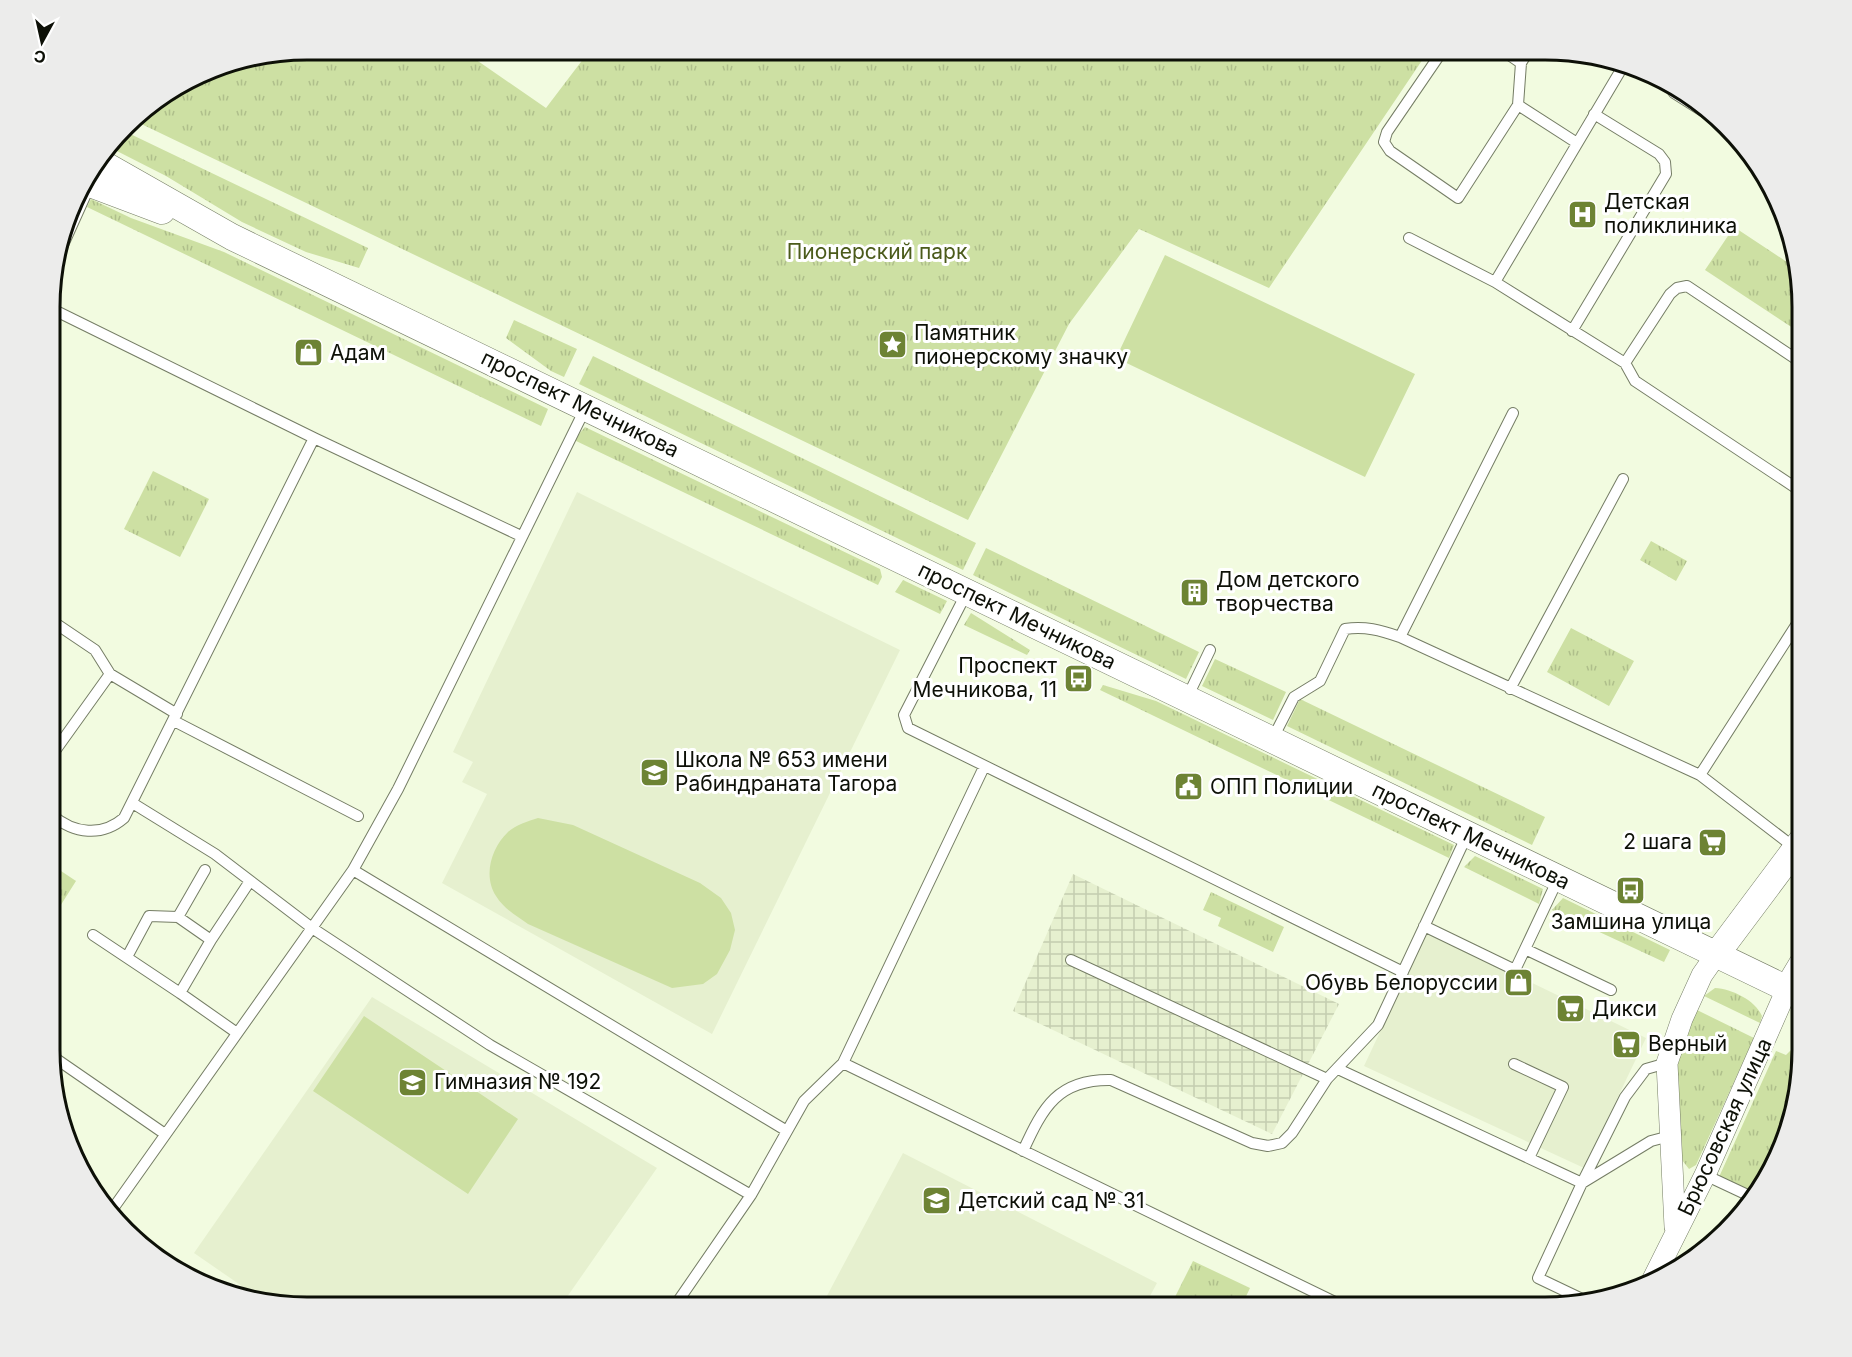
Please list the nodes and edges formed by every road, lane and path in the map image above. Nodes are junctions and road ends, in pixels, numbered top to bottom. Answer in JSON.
{"nodes":[{"id":1,"x":1436,"y":60,"type":"edge"},
{"id":2,"x":1517,"y":60,"type":"edge"},
{"id":3,"x":1523,"y":60,"type":"edge"},
{"id":4,"x":1521,"y":63,"type":"junction"},
{"id":5,"x":1620,"y":72,"type":"edge"},
{"id":6,"x":1518,"y":105,"type":"junction"},
{"id":7,"x":1594,"y":114,"type":"junction"},
{"id":8,"x":1577,"y":143,"type":"junction"},
{"id":9,"x":99,"y":175,"type":"edge"},
{"id":10,"x":1409,"y":238,"type":"dead end"},
{"id":11,"x":1495,"y":282,"type":"junction"},
{"id":12,"x":60,"y":313,"type":"edge"},
{"id":13,"x":1572,"y":331,"type":"junction"},
{"id":14,"x":1792,"y":356,"type":"edge"},
{"id":15,"x":1625,"y":363,"type":"junction"},
{"id":16,"x":586,"y":406,"type":"junction"},
{"id":17,"x":1514,"y":413,"type":"dead end"},
{"id":18,"x":314,"y":438,"type":"junction"},
{"id":19,"x":1623,"y":479,"type":"dead end"},
{"id":20,"x":1792,"y":485,"type":"edge"},
{"id":21,"x":521,"y":536,"type":"junction"},
{"id":22,"x":967,"y":592,"type":"junction"},
{"id":23,"x":60,"y":627,"type":"edge"},
{"id":24,"x":1792,"y":632,"type":"edge"},
{"id":25,"x":1400,"y":638,"type":"junction"},
{"id":26,"x":1210,"y":650,"type":"dead end"},
{"id":27,"x":110,"y":674,"type":"junction"},
{"id":28,"x":1510,"y":689,"type":"junction"},
{"id":29,"x":1186,"y":698,"type":"junction"},
{"id":30,"x":176,"y":718,"type":"junction"},
{"id":31,"x":60,"y":734,"type":"edge"},
{"id":32,"x":1272,"y":740,"type":"junction"},
{"id":33,"x":984,"y":767,"type":"junction"},
{"id":34,"x":1700,"y":775,"type":"junction"},
{"id":35,"x":134,"y":804,"type":"junction"},
{"id":36,"x":358,"y":816,"type":"dead end"},
{"id":37,"x":60,"y":819,"type":"edge"},
{"id":38,"x":1467,"y":834,"type":"junction"},
{"id":39,"x":1792,"y":839,"type":"edge"},
{"id":40,"x":1792,"y":853,"type":"edge"},
{"id":41,"x":205,"y":870,"type":"dead end"},
{"id":42,"x":353,"y":870,"type":"junction"},
{"id":43,"x":1558,"y":879,"type":"junction"},
{"id":44,"x":250,"y":881,"type":"junction"},
{"id":45,"x":178,"y":917,"type":"junction"},
{"id":46,"x":1424,"y":926,"type":"junction"},
{"id":47,"x":312,"y":928,"type":"junction"},
{"id":48,"x":93,"y":935,"type":"dead end"},
{"id":49,"x":211,"y":940,"type":"junction"},
{"id":50,"x":1525,"y":949,"type":"junction"},
{"id":51,"x":1716,"y":955,"type":"junction"},
{"id":52,"x":127,"y":957,"type":"junction"},
{"id":53,"x":1071,"y":960,"type":"dead end"},
{"id":54,"x":1403,"y":972,"type":"junction"},
{"id":55,"x":1611,"y":990,"type":"dead end"},
{"id":56,"x":1792,"y":992,"type":"edge"},
{"id":57,"x":180,"y":993,"type":"junction"},
{"id":58,"x":1792,"y":999,"type":"edge"},
{"id":59,"x":237,"y":1033,"type":"junction"},
{"id":60,"x":61,"y":1062,"type":"edge"},
{"id":61,"x":843,"y":1063,"type":"junction"},
{"id":62,"x":1667,"y":1063,"type":"junction"},
{"id":63,"x":1514,"y":1064,"type":"dead end"},
{"id":64,"x":1338,"y":1069,"type":"junction"},
{"id":65,"x":1327,"y":1079,"type":"junction"},
{"id":66,"x":787,"y":1131,"type":"junction"},
{"id":67,"x":165,"y":1134,"type":"junction"},
{"id":68,"x":1670,"y":1136,"type":"junction"},
{"id":69,"x":1023,"y":1150,"type":"junction"},
{"id":70,"x":1529,"y":1158,"type":"junction"},
{"id":71,"x":1705,"y":1175,"type":"junction"},
{"id":72,"x":1582,"y":1183,"type":"junction"},
{"id":73,"x":1745,"y":1194,"type":"edge"},
{"id":74,"x":751,"y":1195,"type":"junction"},
{"id":75,"x":115,"y":1205,"type":"edge"},
{"id":76,"x":1676,"y":1231,"type":"junction"},
{"id":77,"x":1658,"y":1269,"type":"edge"},
{"id":78,"x":1574,"y":1295,"type":"edge"},
{"id":79,"x":681,"y":1297,"type":"edge"},
{"id":80,"x":1324,"y":1297,"type":"edge"}],
"edges":[{"from":1,"to":6,"type":"lane"},
{"from":2,"to":4,"type":"lane"},
{"from":3,"to":4,"type":"lane"},
{"from":4,"to":6,"type":"lane"},
{"from":5,"to":7,"type":"lane"},
{"from":6,"to":8,"type":"lane"},
{"from":7,"to":8,"type":"lane"},
{"from":7,"to":13,"type":"lane"},
{"from":8,"to":11,"type":"lane"},
{"from":9,"to":16,"type":"street","name":"проспект Мечникова"},
{"from":10,"to":11,"type":"lane"},
{"from":11,"to":13,"type":"lane"},
{"from":12,"to":18,"type":"lane"},
{"from":13,"to":15,"type":"lane"},
{"from":14,"to":15,"type":"lane"},
{"from":15,"to":20,"type":"lane"},
{"from":16,"to":21,"type":"lane"},
{"from":16,"to":22,"type":"street","name":"проспект Мечникова"},
{"from":17,"to":25,"type":"lane"},
{"from":18,"to":21,"type":"lane"},
{"from":18,"to":30,"type":"lane"},
{"from":19,"to":28,"type":"lane"},
{"from":21,"to":42,"type":"lane"},
{"from":22,"to":29,"type":"street","name":"проспект Мечникова"},
{"from":22,"to":33,"type":"lane"},
{"from":23,"to":27,"type":"lane"},
{"from":24,"to":34,"type":"lane"},
{"from":25,"to":28,"type":"lane"},
{"from":25,"to":32,"type":"lane"},
{"from":26,"to":29,"type":"lane"},
{"from":27,"to":30,"type":"lane"},
{"from":27,"to":31,"type":"lane"},
{"from":28,"to":34,"type":"lane"},
{"from":29,"to":32,"type":"street","name":"проспект Мечникова"},
{"from":30,"to":35,"type":"lane"},
{"from":30,"to":36,"type":"lane"},
{"from":32,"to":38,"type":"street","name":"проспект Мечникова"},
{"from":33,"to":54,"type":"lane"},
{"from":33,"to":61,"type":"lane"},
{"from":34,"to":39,"type":"lane"},
{"from":35,"to":37,"type":"lane"},
{"from":35,"to":44,"type":"lane"},
{"from":38,"to":43,"type":"street","name":"проспект Мечникова"},
{"from":38,"to":46,"type":"lane"},
{"from":40,"to":51,"type":"street"},
{"from":41,"to":45,"type":"lane"},
{"from":42,"to":47,"type":"lane"},
{"from":42,"to":66,"type":"lane"},
{"from":43,"to":50,"type":"lane"},
{"from":43,"to":51,"type":"street","name":"проспект Мечникова"},
{"from":44,"to":47,"type":"lane"},
{"from":44,"to":49,"type":"lane"},
{"from":45,"to":49,"type":"lane"},
{"from":45,"to":52,"type":"lane"},
{"from":46,"to":50,"type":"lane"},
{"from":46,"to":54,"type":"lane"},
{"from":47,"to":59,"type":"lane"},
{"from":47,"to":74,"type":"lane"},
{"from":48,"to":52,"type":"lane"},
{"from":49,"to":57,"type":"lane"},
{"from":50,"to":55,"type":"lane"},
{"from":51,"to":56,"type":"street","name":"проспект Мечникова"},
{"from":51,"to":62,"type":"street","name":"Брюсовская улица"},
{"from":52,"to":57,"type":"lane"},
{"from":53,"to":65,"type":"lane"},
{"from":54,"to":64,"type":"lane"},
{"from":57,"to":59,"type":"lane"},
{"from":58,"to":71,"type":"street","name":"Брюсовская улица"},
{"from":59,"to":67,"type":"lane"},
{"from":60,"to":67,"type":"lane"},
{"from":61,"to":66,"type":"lane"},
{"from":61,"to":69,"type":"lane"},
{"from":62,"to":68,"type":"street","name":"Брюсовская улица"},
{"from":62,"to":72,"type":"lane"},
{"from":63,"to":70,"type":"lane"},
{"from":64,"to":65,"type":"lane"},
{"from":64,"to":70,"type":"lane"},
{"from":65,"to":69,"type":"lane"},
{"from":66,"to":74,"type":"lane"},
{"from":67,"to":75,"type":"lane"},
{"from":68,"to":72,"type":"lane"},
{"from":68,"to":76,"type":"street","name":"Брюсовская улица"},
{"from":69,"to":80,"type":"lane"},
{"from":70,"to":72,"type":"lane"},
{"from":71,"to":73,"type":"lane"},
{"from":71,"to":76,"type":"street","name":"Брюсовская улица"},
{"from":72,"to":78,"type":"lane"},
{"from":74,"to":79,"type":"lane"},
{"from":76,"to":77,"type":"street","name":"Брюсовская улица"}]}
